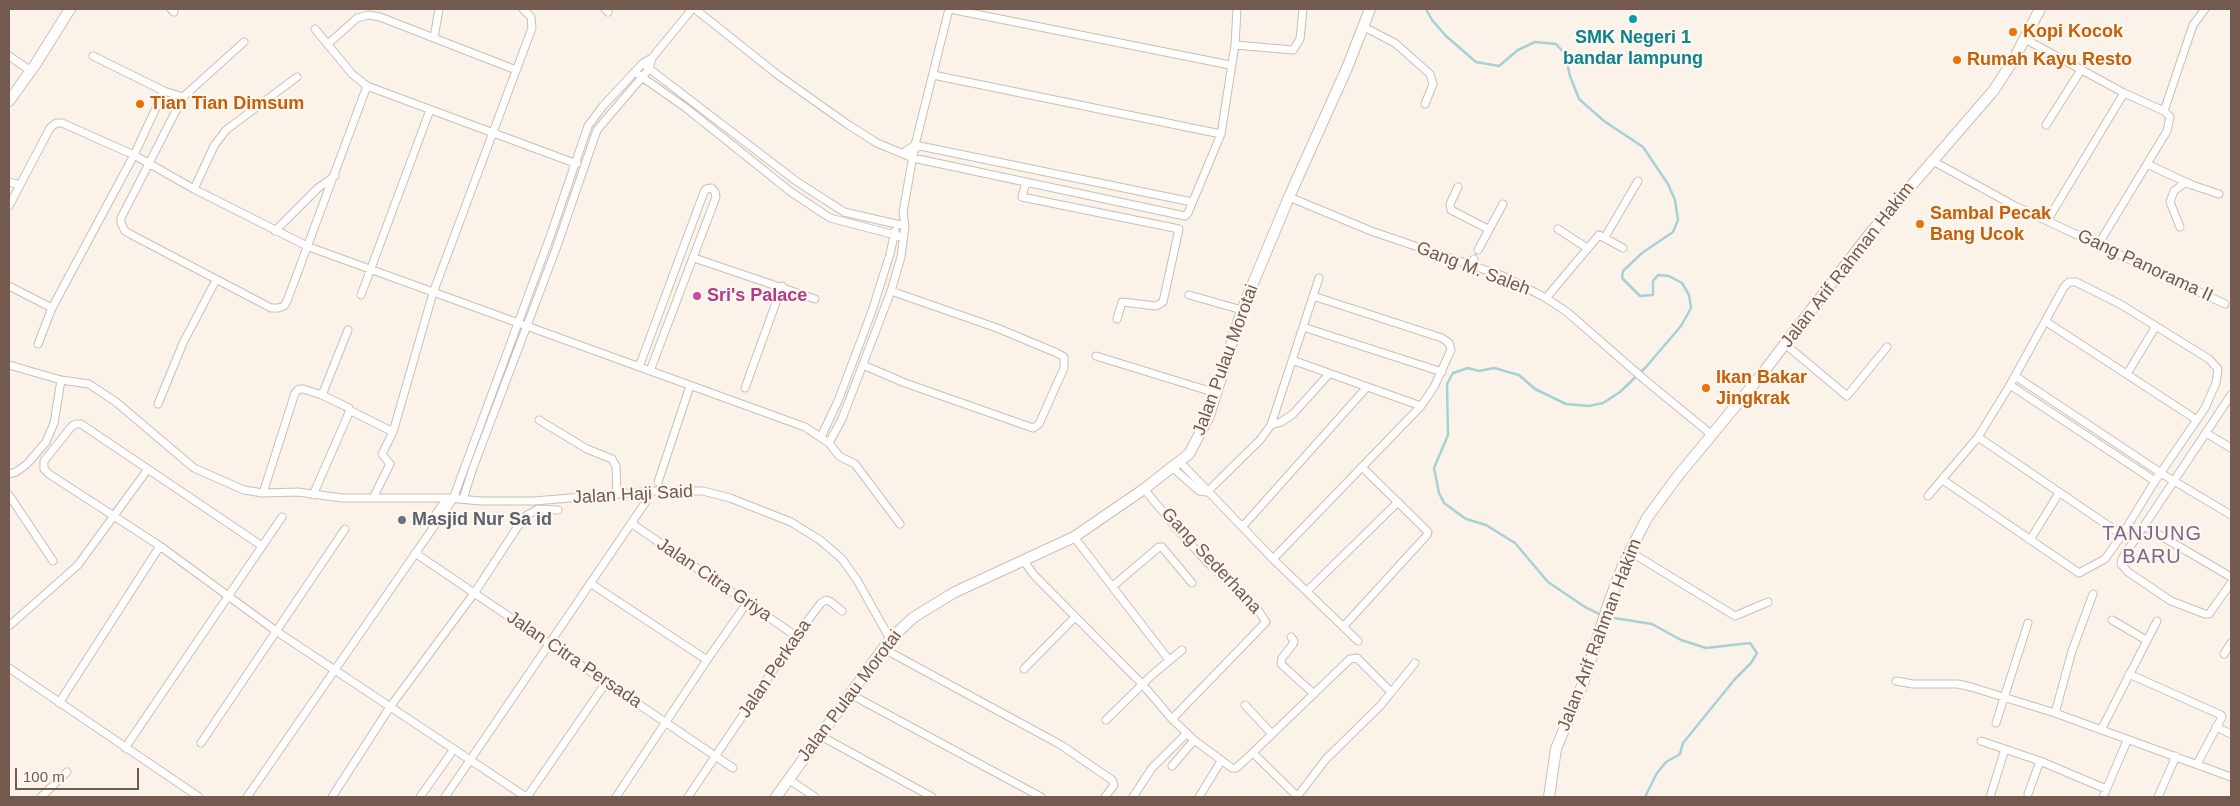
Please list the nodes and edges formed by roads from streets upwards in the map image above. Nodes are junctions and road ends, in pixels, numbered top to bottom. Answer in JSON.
{"nodes":[{"id":1,"x":439,"y":9,"type":"edge"},
{"id":2,"x":523,"y":9,"type":"edge"},
{"id":3,"x":694,"y":9,"type":"edge"},
{"id":4,"x":950,"y":9,"type":"edge"},
{"id":5,"x":1238,"y":9,"type":"edge"},
{"id":6,"x":1302,"y":9,"type":"edge"},
{"id":7,"x":1370,"y":9,"type":"edge"},
{"id":8,"x":2040,"y":9,"type":"edge"},
{"id":9,"x":2205,"y":9,"type":"edge"},
{"id":10,"x":66,"y":10,"type":"edge"},
{"id":11,"x":1364,"y":27,"type":"junction"},
{"id":12,"x":315,"y":28,"type":"dead end"},
{"id":13,"x":434,"y":38,"type":"junction"},
{"id":14,"x":2025,"y":39,"type":"junction"},
{"id":15,"x":244,"y":42,"type":"dead end"},
{"id":16,"x":328,"y":44,"type":"junction"},
{"id":17,"x":1235,"y":45,"type":"junction"},
{"id":18,"x":9,"y":56,"type":"edge"},
{"id":19,"x":93,"y":56,"type":"dead end"},
{"id":20,"x":652,"y":58,"type":"junction"},
{"id":21,"x":643,"y":64,"type":"junction"},
{"id":22,"x":1230,"y":65,"type":"junction"},
{"id":23,"x":650,"y":69,"type":"junction"},
{"id":24,"x":516,"y":70,"type":"junction"},
{"id":25,"x":2081,"y":70,"type":"junction"},
{"id":26,"x":31,"y":71,"type":"junction"},
{"id":27,"x":635,"y":72,"type":"junction"},
{"id":28,"x":933,"y":75,"type":"junction"},
{"id":29,"x":297,"y":77,"type":"dead end"},
{"id":30,"x":643,"y":78,"type":"junction"},
{"id":31,"x":367,"y":86,"type":"junction"},
{"id":32,"x":164,"y":91,"type":"junction"},
{"id":33,"x":2124,"y":93,"type":"junction"},
{"id":34,"x":182,"y":97,"type":"junction"},
{"id":35,"x":9,"y":101,"type":"edge"},
{"id":36,"x":1425,"y":104,"type":"dead end"},
{"id":37,"x":430,"y":110,"type":"junction"},
{"id":38,"x":2164,"y":110,"type":"junction"},
{"id":39,"x":2046,"y":125,"type":"dead end"},
{"id":40,"x":491,"y":134,"type":"junction"},
{"id":41,"x":1221,"y":134,"type":"junction"},
{"id":42,"x":915,"y":145,"type":"junction"},
{"id":43,"x":903,"y":153,"type":"junction"},
{"id":44,"x":134,"y":155,"type":"junction"},
{"id":45,"x":914,"y":158,"type":"junction"},
{"id":46,"x":1931,"y":160,"type":"junction"},
{"id":47,"x":149,"y":163,"type":"junction"},
{"id":48,"x":574,"y":163,"type":"junction"},
{"id":49,"x":2148,"y":164,"type":"junction"},
{"id":50,"x":584,"y":166,"type":"junction"},
{"id":51,"x":334,"y":176,"type":"junction"},
{"id":52,"x":1638,"y":181,"type":"dead end"},
{"id":53,"x":9,"y":182,"type":"edge"},
{"id":54,"x":1026,"y":182,"type":"junction"},
{"id":55,"x":2186,"y":182,"type":"junction"},
{"id":56,"x":20,"y":185,"type":"junction"},
{"id":57,"x":1458,"y":187,"type":"dead end"},
{"id":58,"x":194,"y":189,"type":"junction"},
{"id":59,"x":2219,"y":194,"type":"dead end"},
{"id":60,"x":1289,"y":197,"type":"junction"},
{"id":61,"x":1192,"y":202,"type":"junction"},
{"id":62,"x":1503,"y":204,"type":"dead end"},
{"id":63,"x":9,"y":206,"type":"edge"},
{"id":64,"x":903,"y":212,"type":"junction"},
{"id":65,"x":1185,"y":216,"type":"junction"},
{"id":66,"x":2047,"y":221,"type":"junction"},
{"id":67,"x":896,"y":224,"type":"junction"},
{"id":68,"x":905,"y":226,"type":"junction"},
{"id":69,"x":2180,"y":227,"type":"dead end"},
{"id":70,"x":1179,"y":228,"type":"junction"},
{"id":71,"x":1488,"y":229,"type":"junction"},
{"id":72,"x":1558,"y":229,"type":"dead end"},
{"id":73,"x":275,"y":231,"type":"junction"},
{"id":74,"x":895,"y":234,"type":"junction"},
{"id":75,"x":903,"y":237,"type":"junction"},
{"id":76,"x":1605,"y":237,"type":"junction"},
{"id":77,"x":2098,"y":245,"type":"junction"},
{"id":78,"x":309,"y":247,"type":"junction"},
{"id":79,"x":1587,"y":248,"type":"junction"},
{"id":80,"x":1623,"y":248,"type":"dead end"},
{"id":81,"x":1478,"y":250,"type":"dead end"},
{"id":82,"x":694,"y":258,"type":"junction"},
{"id":83,"x":370,"y":269,"type":"junction"},
{"id":84,"x":1319,"y":278,"type":"dead end"},
{"id":85,"x":216,"y":280,"type":"junction"},
{"id":86,"x":9,"y":286,"type":"edge"},
{"id":87,"x":782,"y":286,"type":"junction"},
{"id":88,"x":891,"y":291,"type":"junction"},
{"id":89,"x":432,"y":293,"type":"junction"},
{"id":90,"x":361,"y":295,"type":"dead end"},
{"id":91,"x":1189,"y":295,"type":"dead end"},
{"id":92,"x":1313,"y":296,"type":"junction"},
{"id":93,"x":1546,"y":298,"type":"junction"},
{"id":94,"x":815,"y":299,"type":"dead end"},
{"id":95,"x":2225,"y":304,"type":"dead end"},
{"id":96,"x":52,"y":308,"type":"junction"},
{"id":97,"x":1242,"y":310,"type":"junction"},
{"id":98,"x":1117,"y":319,"type":"dead end"},
{"id":99,"x":2045,"y":321,"type":"junction"},
{"id":100,"x":518,"y":323,"type":"junction"},
{"id":101,"x":526,"y":326,"type":"junction"},
{"id":102,"x":2156,"y":326,"type":"junction"},
{"id":103,"x":1303,"y":327,"type":"junction"},
{"id":104,"x":348,"y":330,"type":"dead end"},
{"id":105,"x":38,"y":344,"type":"dead end"},
{"id":106,"x":1785,"y":344,"type":"junction"},
{"id":107,"x":1887,"y":347,"type":"dead end"},
{"id":108,"x":1096,"y":356,"type":"dead end"},
{"id":109,"x":1292,"y":360,"type":"junction"},
{"id":110,"x":9,"y":365,"type":"edge"},
{"id":111,"x":863,"y":365,"type":"junction"},
{"id":112,"x":639,"y":367,"type":"junction"},
{"id":113,"x":650,"y":371,"type":"junction"},
{"id":114,"x":1442,"y":372,"type":"junction"},
{"id":115,"x":1330,"y":374,"type":"junction"},
{"id":116,"x":2127,"y":374,"type":"junction"},
{"id":117,"x":2015,"y":376,"type":"junction"},
{"id":118,"x":61,"y":380,"type":"junction"},
{"id":119,"x":2010,"y":385,"type":"junction"},
{"id":120,"x":690,"y":386,"type":"junction"},
{"id":121,"x":1367,"y":387,"type":"junction"},
{"id":122,"x":745,"y":388,"type":"dead end"},
{"id":123,"x":1216,"y":393,"type":"junction"},
{"id":124,"x":322,"y":395,"type":"junction"},
{"id":125,"x":2231,"y":395,"type":"edge"},
{"id":126,"x":158,"y":404,"type":"dead end"},
{"id":127,"x":1421,"y":406,"type":"junction"},
{"id":128,"x":349,"y":409,"type":"junction"},
{"id":129,"x":539,"y":420,"type":"dead end"},
{"id":130,"x":2197,"y":420,"type":"junction"},
{"id":131,"x":1271,"y":425,"type":"junction"},
{"id":132,"x":393,"y":432,"type":"junction"},
{"id":133,"x":2206,"y":433,"type":"junction"},
{"id":134,"x":1712,"y":435,"type":"junction"},
{"id":135,"x":821,"y":437,"type":"junction"},
{"id":136,"x":1978,"y":437,"type":"junction"},
{"id":137,"x":829,"y":443,"type":"junction"},
{"id":138,"x":2231,"y":448,"type":"edge"},
{"id":139,"x":1177,"y":466,"type":"junction"},
{"id":140,"x":1363,"y":468,"type":"junction"},
{"id":141,"x":148,"y":469,"type":"junction"},
{"id":142,"x":9,"y":474,"type":"edge"},
{"id":143,"x":2162,"y":474,"type":"junction"},
{"id":144,"x":1943,"y":480,"type":"junction"},
{"id":145,"x":2173,"y":480,"type":"junction"},
{"id":146,"x":2155,"y":481,"type":"junction"},
{"id":147,"x":658,"y":482,"type":"dead end"},
{"id":148,"x":1144,"y":489,"type":"junction"},
{"id":149,"x":1207,"y":492,"type":"junction"},
{"id":150,"x":263,"y":493,"type":"junction"},
{"id":151,"x":2059,"y":493,"type":"junction"},
{"id":152,"x":617,"y":494,"type":"junction"},
{"id":153,"x":9,"y":495,"type":"edge"},
{"id":154,"x":314,"y":495,"type":"junction"},
{"id":155,"x":1928,"y":496,"type":"dead end"},
{"id":156,"x":373,"y":498,"type":"junction"},
{"id":157,"x":450,"y":499,"type":"junction"},
{"id":158,"x":463,"y":499,"type":"junction"},
{"id":159,"x":1398,"y":502,"type":"junction"},
{"id":160,"x":645,"y":503,"type":"dead end"},
{"id":161,"x":558,"y":510,"type":"dead end"},
{"id":162,"x":2231,"y":515,"type":"edge"},
{"id":163,"x":282,"y":516,"type":"dead end"},
{"id":164,"x":114,"y":517,"type":"junction"},
{"id":165,"x":631,"y":523,"type":"junction"},
{"id":166,"x":900,"y":524,"type":"dead end"},
{"id":167,"x":1243,"y":526,"type":"junction"},
{"id":168,"x":2144,"y":526,"type":"junction"},
{"id":169,"x":346,"y":529,"type":"dead end"},
{"id":170,"x":2122,"y":535,"type":"junction"},
{"id":171,"x":1074,"y":537,"type":"junction"},
{"id":172,"x":2030,"y":540,"type":"junction"},
{"id":173,"x":160,"y":546,"type":"junction"},
{"id":174,"x":262,"y":546,"type":"junction"},
{"id":175,"x":1630,"y":551,"type":"junction"},
{"id":176,"x":415,"y":553,"type":"junction"},
{"id":177,"x":1273,"y":559,"type":"junction"},
{"id":178,"x":1023,"y":560,"type":"junction"},
{"id":179,"x":53,"y":561,"type":"dead end"},
{"id":180,"x":2231,"y":577,"type":"edge"},
{"id":181,"x":590,"y":583,"type":"junction"},
{"id":182,"x":1192,"y":583,"type":"dead end"},
{"id":183,"x":2231,"y":583,"type":"edge"},
{"id":184,"x":1113,"y":586,"type":"junction"},
{"id":185,"x":1307,"y":591,"type":"junction"},
{"id":186,"x":475,"y":592,"type":"junction"},
{"id":187,"x":2093,"y":594,"type":"dead end"},
{"id":188,"x":229,"y":596,"type":"junction"},
{"id":189,"x":1768,"y":602,"type":"dead end"},
{"id":190,"x":747,"y":603,"type":"junction"},
{"id":191,"x":842,"y":611,"type":"dead end"},
{"id":192,"x":1075,"y":617,"type":"junction"},
{"id":193,"x":2112,"y":620,"type":"dead end"},
{"id":194,"x":2157,"y":621,"type":"dead end"},
{"id":195,"x":2028,"y":623,"type":"dead end"},
{"id":196,"x":9,"y":626,"type":"edge"},
{"id":197,"x":1343,"y":627,"type":"junction"},
{"id":198,"x":276,"y":631,"type":"junction"},
{"id":199,"x":796,"y":636,"type":"junction"},
{"id":200,"x":1291,"y":637,"type":"dead end"},
{"id":201,"x":890,"y":639,"type":"junction"},
{"id":202,"x":2146,"y":640,"type":"junction"},
{"id":203,"x":1358,"y":641,"type":"dead end"},
{"id":204,"x":2231,"y":643,"type":"edge"},
{"id":205,"x":551,"y":644,"type":"junction"},
{"id":206,"x":884,"y":649,"type":"junction"},
{"id":207,"x":1182,"y":650,"type":"dead end"},
{"id":208,"x":2224,"y":654,"type":"dead end"},
{"id":209,"x":707,"y":660,"type":"junction"},
{"id":210,"x":1169,"y":660,"type":"junction"},
{"id":211,"x":1415,"y":663,"type":"dead end"},
{"id":212,"x":9,"y":668,"type":"edge"},
{"id":213,"x":335,"y":668,"type":"junction"},
{"id":214,"x":1024,"y":669,"type":"dead end"},
{"id":215,"x":2129,"y":674,"type":"junction"},
{"id":216,"x":607,"y":681,"type":"junction"},
{"id":217,"x":1896,"y":681,"type":"dead end"},
{"id":218,"x":1143,"y":685,"type":"junction"},
{"id":219,"x":1391,"y":692,"type":"junction"},
{"id":220,"x":850,"y":694,"type":"junction"},
{"id":221,"x":1314,"y":694,"type":"junction"},
{"id":222,"x":2005,"y":698,"type":"junction"},
{"id":223,"x":58,"y":702,"type":"junction"},
{"id":224,"x":1245,"y":705,"type":"dead end"},
{"id":225,"x":390,"y":708,"type":"junction"},
{"id":226,"x":2055,"y":713,"type":"junction"},
{"id":227,"x":1172,"y":719,"type":"junction"},
{"id":228,"x":1106,"y":720,"type":"dead end"},
{"id":229,"x":666,"y":722,"type":"junction"},
{"id":230,"x":1996,"y":723,"type":"dead end"},
{"id":231,"x":2216,"y":727,"type":"junction"},
{"id":232,"x":2101,"y":730,"type":"junction"},
{"id":233,"x":1187,"y":733,"type":"junction"},
{"id":234,"x":1272,"y":734,"type":"junction"},
{"id":235,"x":2231,"y":734,"type":"edge"},
{"id":236,"x":819,"y":735,"type":"junction"},
{"id":237,"x":1194,"y":740,"type":"junction"},
{"id":238,"x":1981,"y":741,"type":"dead end"},
{"id":239,"x":2127,"y":741,"type":"junction"},
{"id":240,"x":201,"y":743,"type":"dead end"},
{"id":241,"x":125,"y":748,"type":"junction"},
{"id":242,"x":2005,"y":749,"type":"junction"},
{"id":243,"x":456,"y":750,"type":"junction"},
{"id":244,"x":1253,"y":753,"type":"junction"},
{"id":245,"x":716,"y":756,"type":"junction"},
{"id":246,"x":2176,"y":756,"type":"junction"},
{"id":247,"x":469,"y":759,"type":"junction"},
{"id":248,"x":1222,"y":761,"type":"junction"},
{"id":249,"x":2040,"y":761,"type":"junction"},
{"id":250,"x":2197,"y":764,"type":"junction"},
{"id":251,"x":1172,"y":766,"type":"dead end"},
{"id":252,"x":733,"y":768,"type":"dead end"},
{"id":253,"x":67,"y":772,"type":"dead end"},
{"id":254,"x":2231,"y":777,"type":"edge"},
{"id":255,"x":788,"y":779,"type":"junction"},
{"id":256,"x":2106,"y":789,"type":"junction"},
{"id":257,"x":2028,"y":794,"type":"dead end"},
{"id":258,"x":41,"y":797,"type":"edge"},
{"id":259,"x":199,"y":797,"type":"edge"},
{"id":260,"x":246,"y":797,"type":"edge"},
{"id":261,"x":332,"y":797,"type":"edge"},
{"id":262,"x":420,"y":797,"type":"edge"},
{"id":263,"x":446,"y":797,"type":"edge"},
{"id":264,"x":526,"y":797,"type":"edge"},
{"id":265,"x":616,"y":797,"type":"edge"},
{"id":266,"x":688,"y":797,"type":"edge"},
{"id":267,"x":776,"y":797,"type":"edge"},
{"id":268,"x":815,"y":797,"type":"edge"},
{"id":269,"x":932,"y":797,"type":"edge"},
{"id":270,"x":1041,"y":797,"type":"edge"},
{"id":271,"x":1105,"y":797,"type":"edge"},
{"id":272,"x":1133,"y":797,"type":"edge"},
{"id":273,"x":1199,"y":797,"type":"edge"},
{"id":274,"x":1297,"y":797,"type":"edge"},
{"id":275,"x":1549,"y":797,"type":"edge"},
{"id":276,"x":1990,"y":797,"type":"edge"},
{"id":277,"x":2103,"y":797,"type":"edge"},
{"id":278,"x":2158,"y":797,"type":"edge"}],
"edges":[{"from":1,"to":13,"type":"street"},
{"from":2,"to":24,"type":"street"},
{"from":3,"to":20,"type":"street"},
{"from":3,"to":43,"type":"street"},
{"from":4,"to":22,"type":"street"},
{"from":4,"to":28,"type":"street"},
{"from":5,"to":17,"type":"street"},
{"from":6,"to":17,"type":"street"},
{"from":7,"to":11,"type":"street","name":"Jalan Pulau Morotai"},
{"from":8,"to":14,"type":"street","name":"Jalan Arif Rahman Hakim"},
{"from":9,"to":38,"type":"street"},
{"from":10,"to":26,"type":"street"},
{"from":11,"to":36,"type":"street"},
{"from":11,"to":60,"type":"street","name":"Jalan Pulau Morotai"},
{"from":12,"to":16,"type":"street"},
{"from":13,"to":16,"type":"street"},
{"from":13,"to":24,"type":"street"},
{"from":14,"to":25,"type":"street"},
{"from":14,"to":46,"type":"street","name":"Jalan Arif Rahman Hakim"},
{"from":15,"to":34,"type":"street"},
{"from":16,"to":31,"type":"street"},
{"from":17,"to":22,"type":"street"},
{"from":18,"to":26,"type":"street"},
{"from":19,"to":32,"type":"street"},
{"from":20,"to":21,"type":"street"},
{"from":20,"to":23,"type":"street"},
{"from":21,"to":23,"type":"street"},
{"from":21,"to":27,"type":"street"},
{"from":22,"to":41,"type":"street"},
{"from":23,"to":30,"type":"street"},
{"from":23,"to":67,"type":"street"},
{"from":24,"to":40,"type":"street"},
{"from":25,"to":33,"type":"street"},
{"from":25,"to":39,"type":"street"},
{"from":26,"to":35,"type":"street"},
{"from":27,"to":30,"type":"street"},
{"from":27,"to":48,"type":"street"},
{"from":28,"to":41,"type":"street"},
{"from":28,"to":42,"type":"street"},
{"from":29,"to":58,"type":"street"},
{"from":30,"to":50,"type":"street"},
{"from":30,"to":74,"type":"street"},
{"from":31,"to":37,"type":"street"},
{"from":31,"to":51,"type":"street"},
{"from":32,"to":34,"type":"street"},
{"from":32,"to":44,"type":"street"},
{"from":33,"to":38,"type":"street"},
{"from":33,"to":66,"type":"street"},
{"from":34,"to":47,"type":"street"},
{"from":37,"to":40,"type":"street"},
{"from":37,"to":83,"type":"street"},
{"from":38,"to":49,"type":"street"},
{"from":40,"to":48,"type":"street"},
{"from":40,"to":89,"type":"street"},
{"from":41,"to":61,"type":"street"},
{"from":42,"to":43,"type":"street"},
{"from":42,"to":45,"type":"street"},
{"from":42,"to":61,"type":"street"},
{"from":43,"to":45,"type":"street"},
{"from":44,"to":47,"type":"street"},
{"from":44,"to":56,"type":"street"},
{"from":44,"to":96,"type":"street"},
{"from":45,"to":54,"type":"street"},
{"from":45,"to":64,"type":"street"},
{"from":46,"to":66,"type":"street","name":"Gang Panorama II"},
{"from":46,"to":106,"type":"street","name":"Jalan Arif Rahman Hakim"},
{"from":47,"to":58,"type":"street"},
{"from":47,"to":85,"type":"street"},
{"from":48,"to":50,"type":"street"},
{"from":48,"to":100,"type":"street"},
{"from":49,"to":55,"type":"street"},
{"from":49,"to":77,"type":"street"},
{"from":50,"to":101,"type":"street"},
{"from":51,"to":73,"type":"street"},
{"from":51,"to":78,"type":"street"},
{"from":52,"to":76,"type":"street"},
{"from":53,"to":56,"type":"street"},
{"from":54,"to":65,"type":"street"},
{"from":54,"to":70,"type":"street"},
{"from":55,"to":59,"type":"street"},
{"from":55,"to":69,"type":"street"},
{"from":56,"to":63,"type":"street"},
{"from":57,"to":71,"type":"street"},
{"from":58,"to":73,"type":"street"},
{"from":60,"to":93,"type":"street","name":"Gang M. Saleh"},
{"from":60,"to":97,"type":"street","name":"Jalan Pulau Morotai"},
{"from":61,"to":65,"type":"street"},
{"from":62,"to":71,"type":"street"},
{"from":64,"to":67,"type":"street"},
{"from":64,"to":68,"type":"street"},
{"from":65,"to":70,"type":"street"},
{"from":66,"to":77,"type":"street","name":"Gang Panorama II"},
{"from":67,"to":68,"type":"street"},
{"from":67,"to":74,"type":"street"},
{"from":68,"to":75,"type":"street"},
{"from":70,"to":98,"type":"street"},
{"from":71,"to":81,"type":"street"},
{"from":72,"to":79,"type":"street"},
{"from":73,"to":78,"type":"street"},
{"from":74,"to":75,"type":"street"},
{"from":74,"to":135,"type":"street"},
{"from":75,"to":88,"type":"street"},
{"from":76,"to":79,"type":"street"},
{"from":76,"to":80,"type":"street"},
{"from":77,"to":95,"type":"street","name":"Gang Panorama II"},
{"from":78,"to":83,"type":"street"},
{"from":78,"to":85,"type":"street"},
{"from":79,"to":93,"type":"street"},
{"from":82,"to":87,"type":"street"},
{"from":82,"to":112,"type":"street"},
{"from":82,"to":113,"type":"street"},
{"from":83,"to":89,"type":"street"},
{"from":83,"to":90,"type":"street"},
{"from":84,"to":92,"type":"street"},
{"from":85,"to":126,"type":"street"},
{"from":86,"to":96,"type":"street"},
{"from":87,"to":94,"type":"street"},
{"from":87,"to":122,"type":"street"},
{"from":88,"to":111,"type":"street"},
{"from":88,"to":111,"type":"street"},
{"from":89,"to":100,"type":"street"},
{"from":89,"to":132,"type":"street"},
{"from":91,"to":97,"type":"street"},
{"from":92,"to":103,"type":"street"},
{"from":92,"to":114,"type":"street"},
{"from":93,"to":134,"type":"street","name":"Gang M. Saleh"},
{"from":96,"to":105,"type":"street"},
{"from":97,"to":123,"type":"street","name":"Jalan Pulau Morotai"},
{"from":99,"to":102,"type":"street"},
{"from":99,"to":116,"type":"street"},
{"from":99,"to":117,"type":"street"},
{"from":100,"to":101,"type":"street"},
{"from":100,"to":157,"type":"street"},
{"from":101,"to":112,"type":"street"},
{"from":101,"to":158,"type":"street"},
{"from":102,"to":116,"type":"street"},
{"from":102,"to":130,"type":"street"},
{"from":103,"to":109,"type":"street"},
{"from":103,"to":114,"type":"street"},
{"from":104,"to":124,"type":"street"},
{"from":106,"to":107,"type":"street"},
{"from":106,"to":134,"type":"street","name":"Jalan Arif Rahman Hakim"},
{"from":108,"to":123,"type":"street"},
{"from":109,"to":115,"type":"street"},
{"from":109,"to":131,"type":"street"},
{"from":110,"to":118,"type":"street","name":"Jalan Haji Said"},
{"from":111,"to":137,"type":"street"},
{"from":112,"to":113,"type":"street"},
{"from":113,"to":120,"type":"street"},
{"from":114,"to":127,"type":"street"},
{"from":115,"to":121,"type":"street"},
{"from":115,"to":131,"type":"street"},
{"from":116,"to":130,"type":"street"},
{"from":117,"to":119,"type":"street"},
{"from":117,"to":143,"type":"street"},
{"from":118,"to":142,"type":"street"},
{"from":118,"to":150,"type":"street","name":"Jalan Haji Said"},
{"from":119,"to":136,"type":"street"},
{"from":119,"to":146,"type":"street"},
{"from":120,"to":135,"type":"street"},
{"from":120,"to":147,"type":"street"},
{"from":121,"to":127,"type":"street"},
{"from":121,"to":167,"type":"street"},
{"from":123,"to":139,"type":"street","name":"Jalan Pulau Morotai"},
{"from":124,"to":128,"type":"street"},
{"from":124,"to":150,"type":"street"},
{"from":125,"to":133,"type":"street"},
{"from":127,"to":140,"type":"street"},
{"from":128,"to":132,"type":"street"},
{"from":128,"to":154,"type":"street"},
{"from":129,"to":152,"type":"street"},
{"from":130,"to":143,"type":"street"},
{"from":131,"to":149,"type":"street"},
{"from":132,"to":156,"type":"street"},
{"from":133,"to":138,"type":"street"},
{"from":133,"to":145,"type":"street"},
{"from":134,"to":175,"type":"street","name":"Jalan Arif Rahman Hakim"},
{"from":135,"to":137,"type":"street"},
{"from":136,"to":144,"type":"street"},
{"from":136,"to":151,"type":"street"},
{"from":137,"to":166,"type":"street"},
{"from":139,"to":148,"type":"street","name":"Jalan Pulau Morotai"},
{"from":139,"to":149,"type":"street"},
{"from":140,"to":159,"type":"street"},
{"from":140,"to":177,"type":"street"},
{"from":141,"to":164,"type":"street"},
{"from":141,"to":164,"type":"street"},
{"from":141,"to":174,"type":"street"},
{"from":143,"to":145,"type":"street"},
{"from":143,"to":146,"type":"street"},
{"from":144,"to":155,"type":"street"},
{"from":144,"to":172,"type":"street"},
{"from":145,"to":162,"type":"street"},
{"from":145,"to":168,"type":"street"},
{"from":146,"to":170,"type":"street"},
{"from":148,"to":171,"type":"street","name":"Jalan Pulau Morotai"},
{"from":148,"to":227,"type":"street","name":"Gang Sederhana"},
{"from":149,"to":167,"type":"street"},
{"from":150,"to":154,"type":"street","name":"Jalan Haji Said"},
{"from":151,"to":170,"type":"street"},
{"from":151,"to":172,"type":"street"},
{"from":152,"to":158,"type":"street","name":"Jalan Haji Said"},
{"from":152,"to":201,"type":"street","name":"Jalan Haji Said"},
{"from":153,"to":179,"type":"street"},
{"from":154,"to":156,"type":"street","name":"Jalan Haji Said"},
{"from":156,"to":157,"type":"street","name":"Jalan Haji Said"},
{"from":157,"to":158,"type":"street","name":"Jalan Haji Said"},
{"from":157,"to":176,"type":"street"},
{"from":159,"to":185,"type":"street"},
{"from":159,"to":197,"type":"street"},
{"from":160,"to":165,"type":"street"},
{"from":161,"to":186,"type":"street"},
{"from":163,"to":174,"type":"street"},
{"from":164,"to":173,"type":"street"},
{"from":164,"to":196,"type":"street"},
{"from":165,"to":181,"type":"street"},
{"from":165,"to":190,"type":"street","name":"Jalan Citra Griya"},
{"from":167,"to":177,"type":"street"},
{"from":168,"to":180,"type":"street"},
{"from":168,"to":183,"type":"street"},
{"from":169,"to":198,"type":"street"},
{"from":170,"to":172,"type":"street"},
{"from":171,"to":178,"type":"street","name":"Jalan Pulau Morotai"},
{"from":171,"to":184,"type":"street"},
{"from":173,"to":188,"type":"street"},
{"from":173,"to":223,"type":"street"},
{"from":174,"to":188,"type":"street"},
{"from":175,"to":189,"type":"street"},
{"from":175,"to":275,"type":"street","name":"Jalan Arif Rahman Hakim"},
{"from":176,"to":186,"type":"street","name":"Jalan Citra Persada"},
{"from":176,"to":213,"type":"street"},
{"from":177,"to":185,"type":"street"},
{"from":178,"to":192,"type":"street"},
{"from":178,"to":201,"type":"street","name":"Jalan Pulau Morotai"},
{"from":181,"to":205,"type":"street"},
{"from":181,"to":209,"type":"street"},
{"from":182,"to":184,"type":"street"},
{"from":184,"to":210,"type":"street"},
{"from":185,"to":197,"type":"street"},
{"from":186,"to":205,"type":"street","name":"Jalan Citra Persada"},
{"from":186,"to":225,"type":"street"},
{"from":187,"to":226,"type":"street"},
{"from":188,"to":198,"type":"street"},
{"from":188,"to":241,"type":"street"},
{"from":190,"to":199,"type":"street","name":"Jalan Citra Griya"},
{"from":190,"to":209,"type":"street"},
{"from":191,"to":199,"type":"street","name":"Jalan Perkasa"},
{"from":192,"to":214,"type":"street"},
{"from":192,"to":218,"type":"street"},
{"from":193,"to":202,"type":"street"},
{"from":194,"to":202,"type":"street"},
{"from":195,"to":222,"type":"street"},
{"from":197,"to":203,"type":"street"},
{"from":198,"to":213,"type":"street"},
{"from":198,"to":240,"type":"street"},
{"from":199,"to":245,"type":"street","name":"Jalan Perkasa"},
{"from":200,"to":221,"type":"street"},
{"from":201,"to":206,"type":"street","name":"Jalan Pulau Morotai"},
{"from":202,"to":215,"type":"street"},
{"from":204,"to":208,"type":"street"},
{"from":205,"to":216,"type":"street","name":"Jalan Citra Persada"},
{"from":205,"to":247,"type":"street"},
{"from":206,"to":220,"type":"street","name":"Jalan Pulau Morotai"},
{"from":206,"to":271,"type":"street"},
{"from":207,"to":210,"type":"street"},
{"from":209,"to":229,"type":"street"},
{"from":210,"to":218,"type":"street"},
{"from":211,"to":219,"type":"street"},
{"from":212,"to":223,"type":"street"},
{"from":213,"to":225,"type":"street"},
{"from":213,"to":260,"type":"street"},
{"from":215,"to":231,"type":"street"},
{"from":215,"to":232,"type":"street"},
{"from":216,"to":229,"type":"street","name":"Jalan Citra Persada"},
{"from":216,"to":264,"type":"street"},
{"from":217,"to":222,"type":"street"},
{"from":218,"to":227,"type":"street"},
{"from":218,"to":228,"type":"street"},
{"from":219,"to":221,"type":"street"},
{"from":219,"to":274,"type":"street"},
{"from":220,"to":236,"type":"street","name":"Jalan Pulau Morotai"},
{"from":220,"to":270,"type":"street"},
{"from":221,"to":234,"type":"street"},
{"from":222,"to":226,"type":"street"},
{"from":222,"to":230,"type":"street"},
{"from":223,"to":241,"type":"street"},
{"from":224,"to":234,"type":"street"},
{"from":225,"to":243,"type":"street"},
{"from":225,"to":261,"type":"street"},
{"from":226,"to":232,"type":"street"},
{"from":227,"to":233,"type":"street"},
{"from":229,"to":245,"type":"street","name":"Jalan Citra Persada"},
{"from":229,"to":265,"type":"street"},
{"from":231,"to":235,"type":"street"},
{"from":231,"to":250,"type":"street"},
{"from":232,"to":239,"type":"street"},
{"from":233,"to":237,"type":"street"},
{"from":233,"to":272,"type":"street"},
{"from":234,"to":244,"type":"street"},
{"from":236,"to":255,"type":"street","name":"Jalan Pulau Morotai"},
{"from":236,"to":269,"type":"street"},
{"from":237,"to":248,"type":"street"},
{"from":237,"to":251,"type":"street"},
{"from":238,"to":242,"type":"street"},
{"from":239,"to":246,"type":"street"},
{"from":239,"to":256,"type":"street"},
{"from":241,"to":259,"type":"street"},
{"from":242,"to":249,"type":"street"},
{"from":242,"to":276,"type":"street"},
{"from":243,"to":247,"type":"street"},
{"from":243,"to":262,"type":"street"},
{"from":244,"to":248,"type":"street"},
{"from":244,"to":274,"type":"street"},
{"from":245,"to":252,"type":"street","name":"Jalan Citra Persada"},
{"from":245,"to":266,"type":"street","name":"Jalan Perkasa"},
{"from":246,"to":250,"type":"street"},
{"from":246,"to":278,"type":"street"},
{"from":247,"to":263,"type":"street"},
{"from":247,"to":264,"type":"street"},
{"from":248,"to":273,"type":"street"},
{"from":249,"to":256,"type":"street"},
{"from":249,"to":257,"type":"street"},
{"from":250,"to":254,"type":"street"},
{"from":253,"to":258,"type":"street"},
{"from":255,"to":267,"type":"street","name":"Jalan Pulau Morotai"},
{"from":255,"to":268,"type":"street"},
{"from":256,"to":277,"type":"street"}]}
